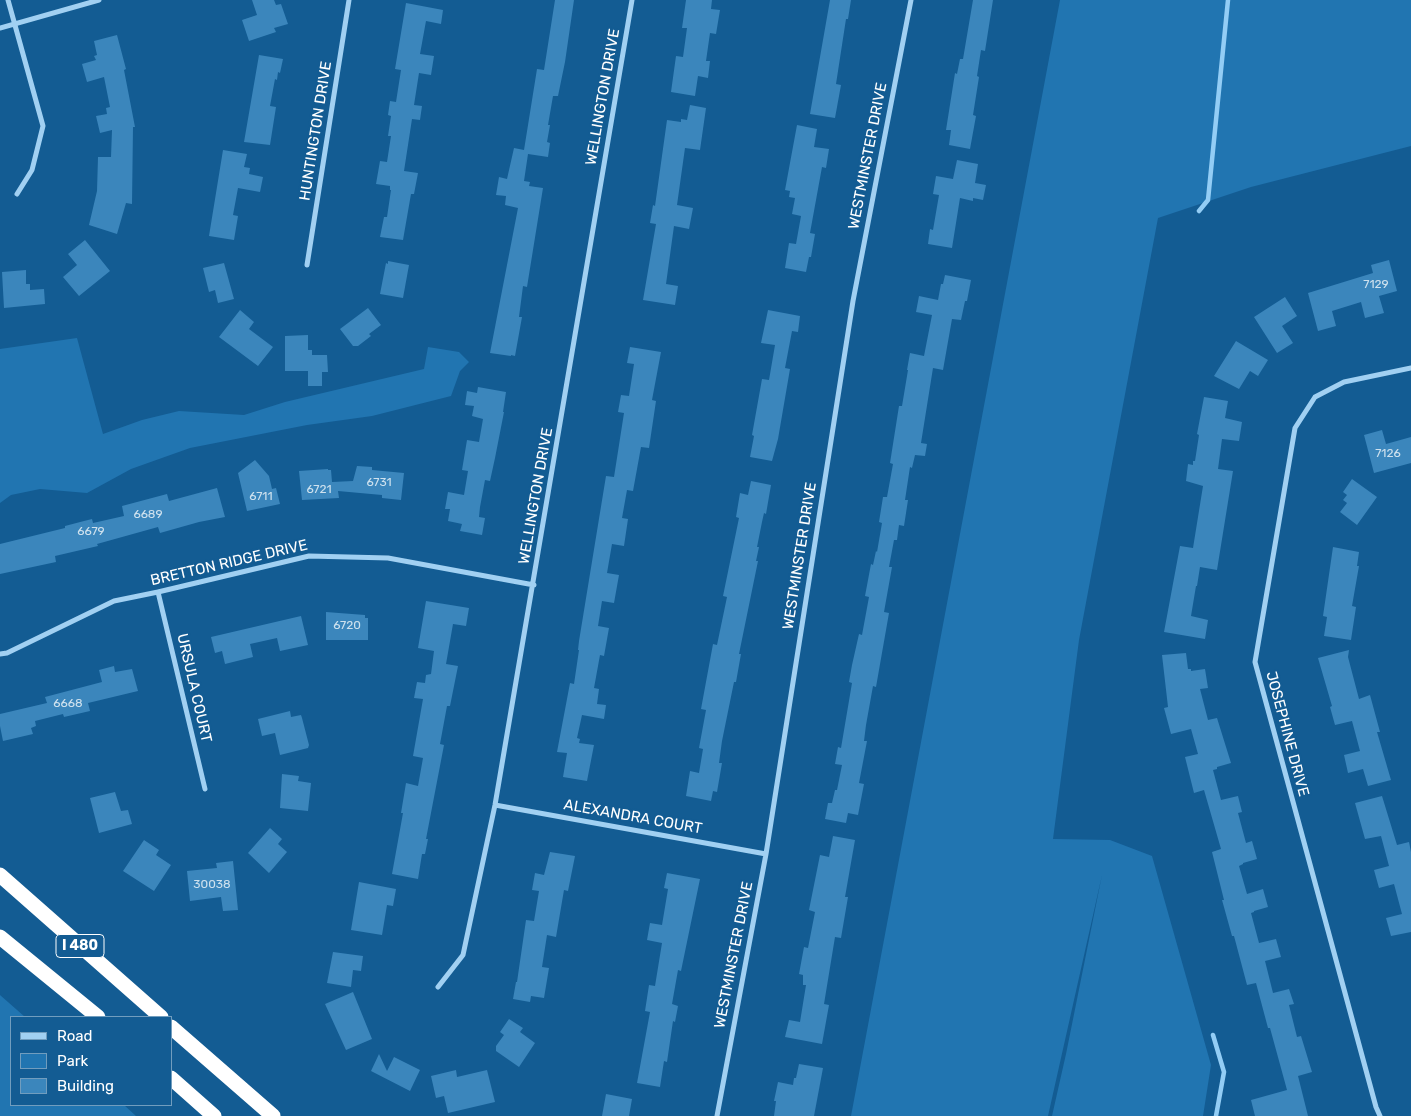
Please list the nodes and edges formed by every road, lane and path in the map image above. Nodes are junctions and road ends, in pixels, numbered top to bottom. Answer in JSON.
{"nodes":[{"id":1,"x":8,"y":0,"type":"edge"},
{"id":2,"x":98,"y":0,"type":"edge"},
{"id":3,"x":349,"y":0,"type":"edge"},
{"id":4,"x":632,"y":0,"type":"edge"},
{"id":5,"x":911,"y":0,"type":"edge"},
{"id":6,"x":14,"y":24,"type":"junction"},
{"id":7,"x":0,"y":28,"type":"edge"},
{"id":8,"x":17,"y":194,"type":"dead end"},
{"id":9,"x":307,"y":265,"type":"dead end"},
{"id":10,"x":1411,"y":368,"type":"edge"},
{"id":11,"x":534,"y":585,"type":"junction"},
{"id":12,"x":158,"y":592,"type":"junction"},
{"id":13,"x":0,"y":654,"type":"edge"},
{"id":14,"x":205,"y":789,"type":"dead end"},
{"id":15,"x":495,"y":805,"type":"junction"},
{"id":16,"x":766,"y":854,"type":"junction"},
{"id":17,"x":0,"y":875,"type":"edge"},
{"id":18,"x":0,"y":937,"type":"edge"},
{"id":19,"x":438,"y":987,"type":"dead end"},
{"id":20,"x":97,"y":1016,"type":"edge"},
{"id":21,"x":159,"y":1016,"type":"edge"},
{"id":22,"x":172,"y":1028,"type":"edge"},
{"id":23,"x":172,"y":1079,"type":"edge"},
{"id":24,"x":214,"y":1116,"type":"edge"},
{"id":25,"x":273,"y":1116,"type":"edge"},
{"id":26,"x":717,"y":1116,"type":"edge"},
{"id":27,"x":1380,"y":1116,"type":"edge"}],
"edges":[{"from":1,"to":6,"type":"street"},
{"from":2,"to":6,"type":"street"},
{"from":3,"to":9,"type":"street","name":"HUNTINGTON DRIVE"},
{"from":4,"to":11,"type":"street","name":"WELLINGTON DRIVE"},
{"from":5,"to":16,"type":"street","name":"WESTMINSTER DRIVE"},
{"from":6,"to":7,"type":"street"},
{"from":6,"to":8,"type":"street"},
{"from":10,"to":27,"type":"street","name":"JOSEPHINE DRIVE"},
{"from":11,"to":12,"type":"street","name":"BRETTON RIDGE DRIVE"},
{"from":11,"to":15,"type":"street","name":"WELLINGTON DRIVE"},
{"from":12,"to":13,"type":"street","name":"BRETTON RIDGE DRIVE"},
{"from":12,"to":14,"type":"street","name":"URSULA COURT"},
{"from":15,"to":16,"type":"street","name":"ALEXANDRA COURT"},
{"from":15,"to":19,"type":"street","name":"WELLINGTON DRIVE"},
{"from":16,"to":26,"type":"street","name":"WESTMINSTER DRIVE"},
{"from":17,"to":21,"type":"highway","number":"I 480"},
{"from":18,"to":20,"type":"highway","number":"I 480"},
{"from":22,"to":25,"type":"highway"},
{"from":23,"to":24,"type":"highway"}]}
